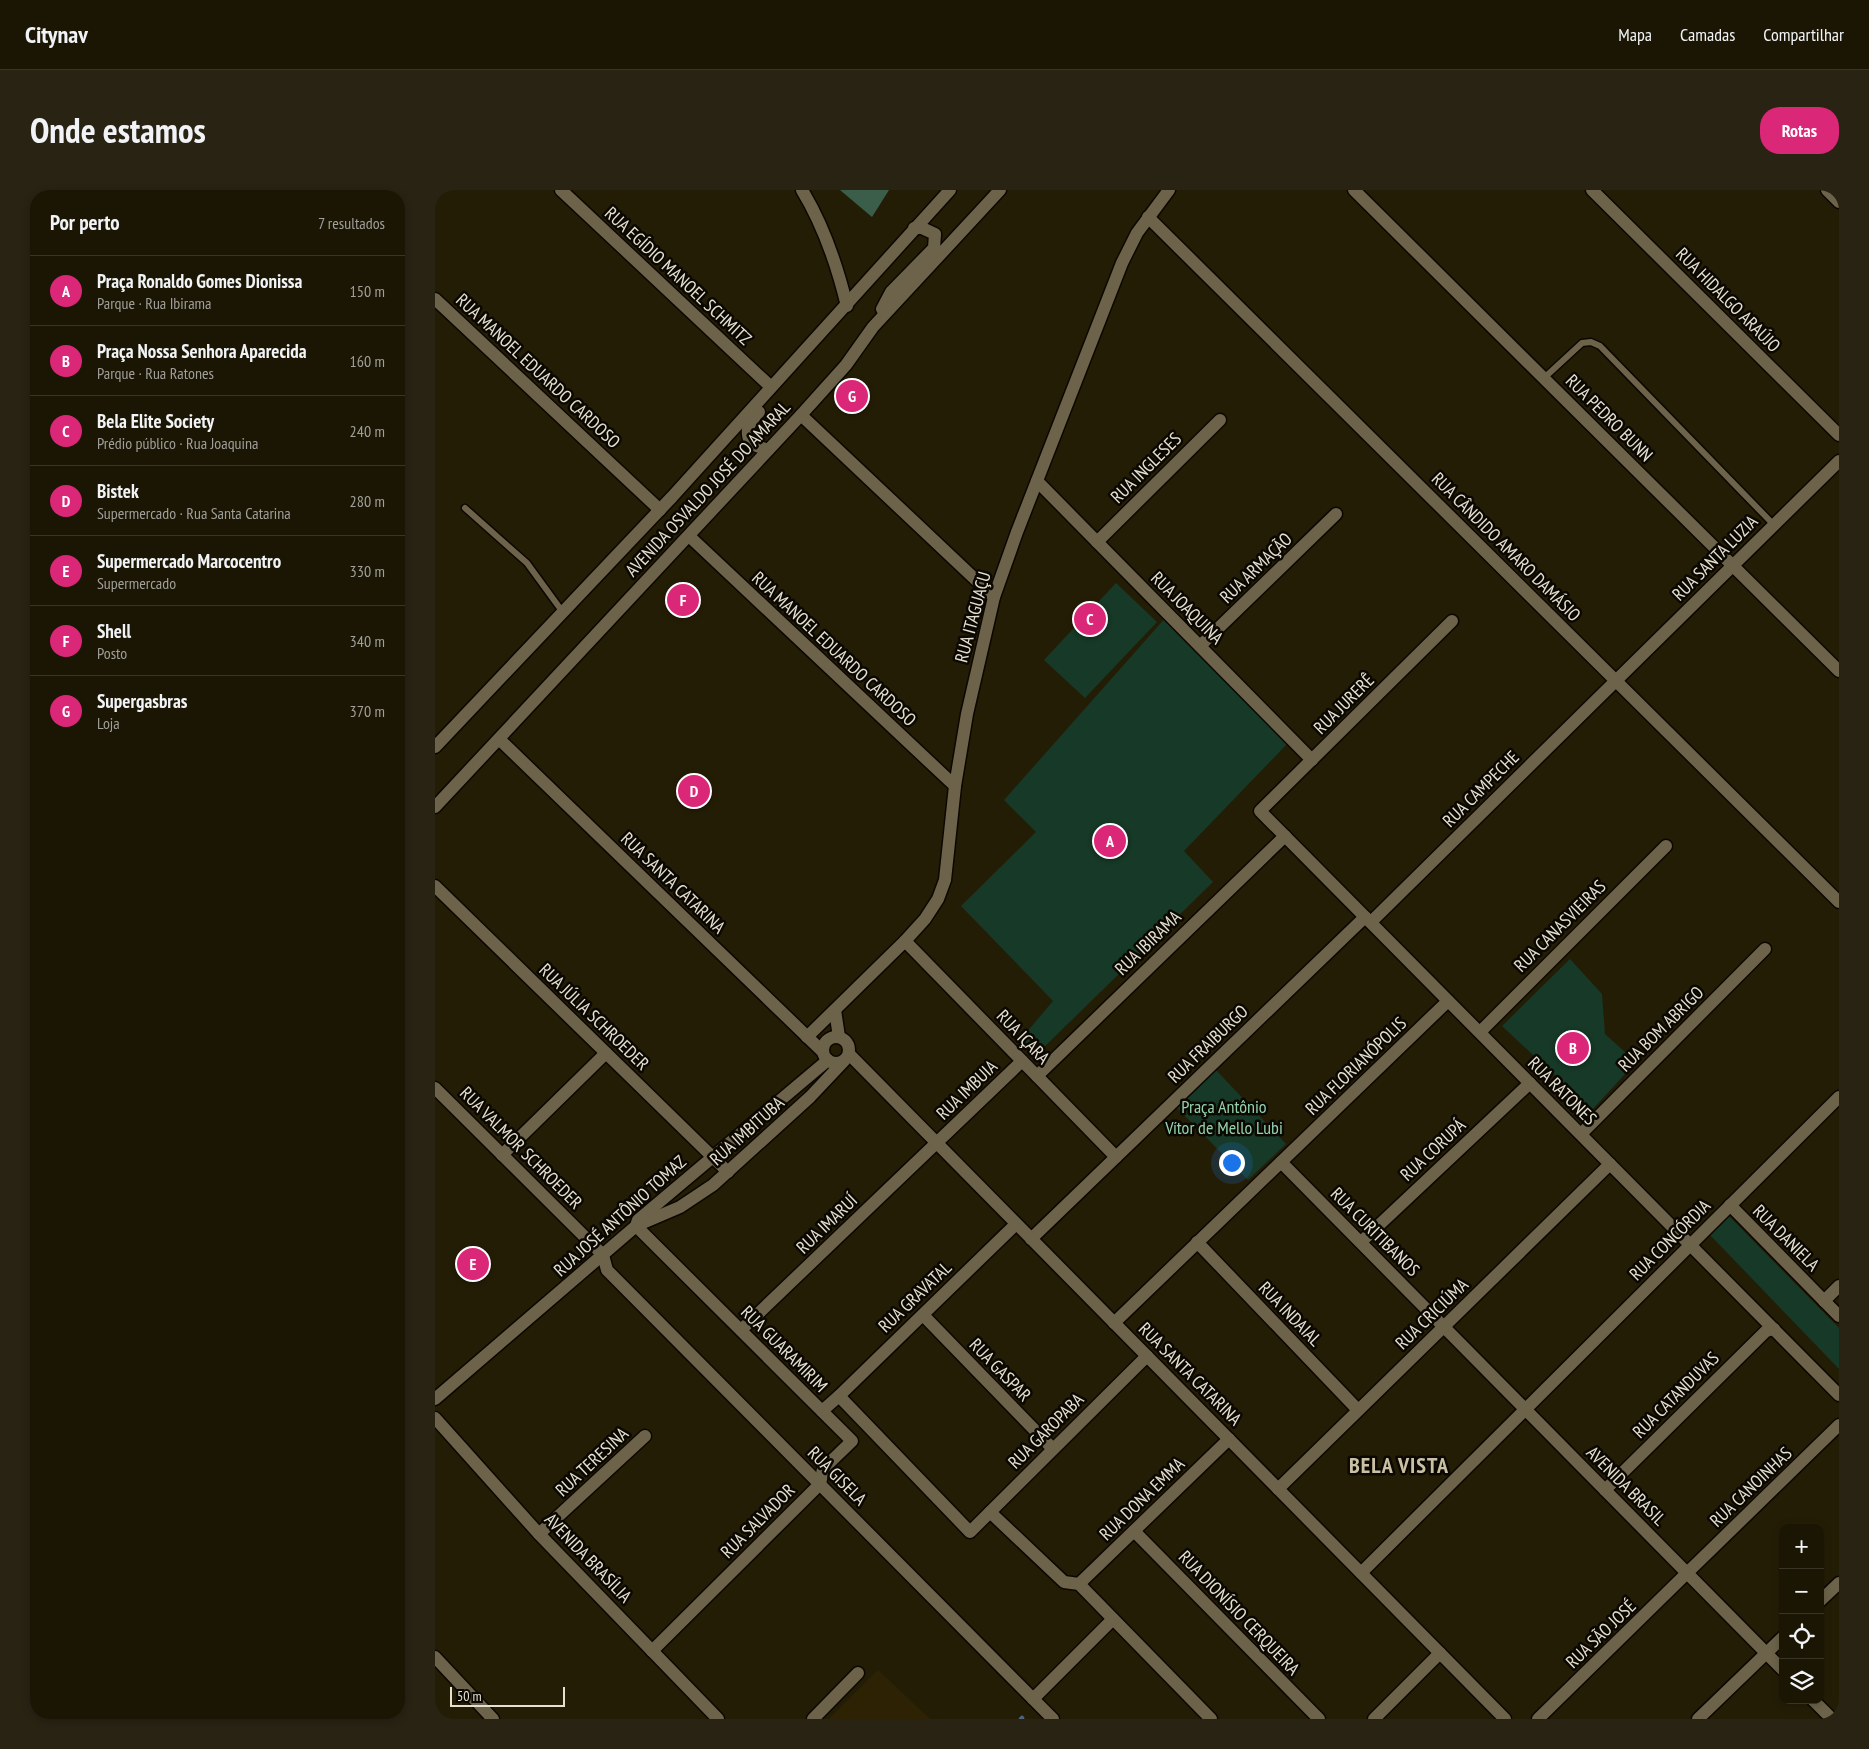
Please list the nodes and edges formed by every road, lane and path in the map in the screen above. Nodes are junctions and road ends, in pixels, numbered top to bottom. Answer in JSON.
{"nodes":[{"id":1,"x":561,"y":190,"type":"edge"},
{"id":2,"x":802,"y":190,"type":"edge"},
{"id":3,"x":950,"y":190,"type":"edge"},
{"id":4,"x":1000,"y":190,"type":"edge"},
{"id":5,"x":1169,"y":190,"type":"edge"},
{"id":6,"x":1354,"y":190,"type":"edge"},
{"id":7,"x":1592,"y":190,"type":"edge"},
{"id":8,"x":1827,"y":190,"type":"edge"},
{"id":9,"x":1839,"y":202,"type":"edge"},
{"id":10,"x":1148,"y":217,"type":"junction"},
{"id":11,"x":914,"y":228,"type":"junction"},
{"id":12,"x":435,"y":299,"type":"edge"},
{"id":13,"x":847,"y":306,"type":"junction"},
{"id":14,"x":873,"y":326,"type":"junction"},
{"id":15,"x":797,"y":360,"type":"junction"},
{"id":16,"x":1544,"y":378,"type":"junction"},
{"id":17,"x":771,"y":387,"type":"junction"},
{"id":18,"x":801,"y":415,"type":"junction"},
{"id":19,"x":1220,"y":420,"type":"dead end"},
{"id":20,"x":1839,"y":435,"type":"edge"},
{"id":21,"x":768,"y":450,"type":"junction"},
{"id":22,"x":1839,"y":461,"type":"edge"},
{"id":23,"x":1037,"y":481,"type":"junction"},
{"id":24,"x":465,"y":508,"type":"dead end"},
{"id":25,"x":660,"y":510,"type":"junction"},
{"id":26,"x":1335,"y":514,"type":"dead end"},
{"id":27,"x":1774,"y":525,"type":"junction"},
{"id":28,"x":689,"y":536,"type":"junction"},
{"id":29,"x":1097,"y":542,"type":"junction"},
{"id":30,"x":1733,"y":565,"type":"junction"},
{"id":31,"x":994,"y":597,"type":"junction"},
{"id":32,"x":562,"y":611,"type":"junction"},
{"id":33,"x":1452,"y":621,"type":"dead end"},
{"id":34,"x":1201,"y":646,"type":"junction"},
{"id":35,"x":1839,"y":671,"type":"edge"},
{"id":36,"x":1616,"y":680,"type":"junction"},
{"id":37,"x":499,"y":739,"type":"junction"},
{"id":38,"x":435,"y":747,"type":"edge"},
{"id":39,"x":1312,"y":760,"type":"junction"},
{"id":40,"x":955,"y":786,"type":"junction"},
{"id":41,"x":450,"y":790,"type":"junction"},
{"id":42,"x":435,"y":792,"type":"edge"},
{"id":43,"x":435,"y":807,"type":"edge"},
{"id":44,"x":1261,"y":811,"type":"joint"},
{"id":45,"x":1285,"y":836,"type":"junction"},
{"id":46,"x":1665,"y":846,"type":"dead end"},
{"id":47,"x":435,"y":886,"type":"edge"},
{"id":48,"x":1839,"y":902,"type":"edge"},
{"id":49,"x":1368,"y":919,"type":"junction"},
{"id":50,"x":905,"y":942,"type":"junction"},
{"id":51,"x":1765,"y":949,"type":"dead end"},
{"id":52,"x":1448,"y":1001,"type":"junction"},
{"id":53,"x":835,"y":1010,"type":"junction"},
{"id":54,"x":1480,"y":1032,"type":"junction"},
{"id":55,"x":839,"y":1036,"type":"junction"},
{"id":56,"x":807,"y":1037,"type":"junction"},
{"id":57,"x":606,"y":1053,"type":"junction"},
{"id":58,"x":825,"y":1056,"type":"junction"},
{"id":59,"x":846,"y":1058,"type":"junction"},
{"id":60,"x":1022,"y":1062,"type":"junction"},
{"id":61,"x":1037,"y":1076,"type":"junction"},
{"id":62,"x":1530,"y":1083,"type":"junction"},
{"id":63,"x":435,"y":1088,"type":"edge"},
{"id":64,"x":1839,"y":1097,"type":"edge"},
{"id":65,"x":1581,"y":1134,"type":"junction"},
{"id":66,"x":937,"y":1143,"type":"junction"},
{"id":67,"x":502,"y":1155,"type":"junction"},
{"id":68,"x":713,"y":1157,"type":"junction"},
{"id":69,"x":1116,"y":1157,"type":"junction"},
{"id":70,"x":1281,"y":1162,"type":"junction"},
{"id":71,"x":1610,"y":1164,"type":"junction"},
{"id":72,"x":728,"y":1172,"type":"junction"},
{"id":73,"x":1730,"y":1205,"type":"junction"},
{"id":74,"x":1017,"y":1224,"type":"junction"},
{"id":75,"x":636,"y":1226,"type":"junction"},
{"id":76,"x":1031,"y":1239,"type":"junction"},
{"id":77,"x":1197,"y":1242,"type":"junction"},
{"id":78,"x":1361,"y":1242,"type":"junction"},
{"id":79,"x":1690,"y":1245,"type":"junction"},
{"id":80,"x":603,"y":1254,"type":"junction"},
{"id":81,"x":1839,"y":1286,"type":"edge"},
{"id":82,"x":1824,"y":1301,"type":"junction"},
{"id":83,"x":923,"y":1315,"type":"junction"},
{"id":84,"x":1839,"y":1316,"type":"edge"},
{"id":85,"x":1114,"y":1323,"type":"junction"},
{"id":86,"x":1444,"y":1326,"type":"junction"},
{"id":87,"x":1774,"y":1329,"type":"junction"},
{"id":88,"x":741,"y":1330,"type":"junction"},
{"id":89,"x":1147,"y":1356,"type":"junction"},
{"id":90,"x":1839,"y":1395,"type":"edge"},
{"id":91,"x":839,"y":1396,"type":"junction"},
{"id":92,"x":435,"y":1398,"type":"edge"},
{"id":93,"x":1525,"y":1409,"type":"junction"},
{"id":94,"x":1358,"y":1410,"type":"junction"},
{"id":95,"x":822,"y":1412,"type":"junction"},
{"id":96,"x":435,"y":1418,"type":"edge"},
{"id":97,"x":1839,"y":1425,"type":"edge"},
{"id":98,"x":645,"y":1436,"type":"dead end"},
{"id":99,"x":1229,"y":1439,"type":"junction"},
{"id":100,"x":1053,"y":1449,"type":"junction"},
{"id":101,"x":820,"y":1484,"type":"junction"},
{"id":102,"x":1278,"y":1489,"type":"junction"},
{"id":103,"x":1605,"y":1490,"type":"junction"},
{"id":104,"x":990,"y":1512,"type":"junction"},
{"id":105,"x":1134,"y":1531,"type":"junction"},
{"id":106,"x":970,"y":1532,"type":"joint"},
{"id":107,"x":539,"y":1534,"type":"junction"},
{"id":108,"x":1361,"y":1573,"type":"junction"},
{"id":109,"x":1687,"y":1573,"type":"junction"},
{"id":110,"x":1839,"y":1583,"type":"edge"},
{"id":111,"x":1079,"y":1584,"type":"junction"},
{"id":112,"x":1824,"y":1597,"type":"edge"},
{"id":113,"x":1113,"y":1619,"type":"junction"},
{"id":114,"x":1779,"y":1641,"type":"edge"},
{"id":115,"x":652,"y":1651,"type":"junction"},
{"id":116,"x":1441,"y":1653,"type":"junction"},
{"id":117,"x":1766,"y":1653,"type":"junction"},
{"id":118,"x":435,"y":1657,"type":"edge"},
{"id":119,"x":1779,"y":1666,"type":"edge"},
{"id":120,"x":858,"y":1673,"type":"dead end"},
{"id":121,"x":1033,"y":1699,"type":"junction"},
{"id":122,"x":1817,"y":1704,"type":"edge"},
{"id":123,"x":493,"y":1719,"type":"edge"},
{"id":124,"x":718,"y":1719,"type":"edge"},
{"id":125,"x":813,"y":1719,"type":"edge"},
{"id":126,"x":1053,"y":1719,"type":"edge"},
{"id":127,"x":1211,"y":1719,"type":"edge"},
{"id":128,"x":1319,"y":1719,"type":"edge"},
{"id":129,"x":1374,"y":1719,"type":"edge"},
{"id":130,"x":1505,"y":1719,"type":"edge"},
{"id":131,"x":1538,"y":1719,"type":"edge"},
{"id":132,"x":1698,"y":1719,"type":"edge"},
{"id":133,"x":1832,"y":1719,"type":"edge"}],
"edges":[{"from":1,"to":17,"type":"street","name":"RUA EGÍDIO MANOEL SCHMITZ"},
{"from":2,"to":13,"type":"street"},
{"from":3,"to":11,"type":"street","name":"AVENIDA OSVALDO JOSÉ DO AMARAL"},
{"from":4,"to":14,"type":"street","name":"AVENIDA OSVALDO JOSÉ DO AMARAL"},
{"from":5,"to":10,"type":"street","name":"RUA ITAGUAÇU"},
{"from":6,"to":16,"type":"street","name":"RUA PEDRO BUNN"},
{"from":7,"to":20,"type":"street","name":"RUA HIDALGO ARAÚJO"},
{"from":8,"to":9,"type":"street"},
{"from":10,"to":23,"type":"street","name":"RUA ITAGUAÇU"},
{"from":10,"to":36,"type":"street","name":"RUA CÂNDIDO AMARO DAMÁSIO"},
{"from":11,"to":13,"type":"street","name":"AVENIDA OSVALDO JOSÉ DO AMARAL"},
{"from":11,"to":14,"type":"street"},
{"from":12,"to":25,"type":"street","name":"RUA MANOEL EDUARDO CARDOSO"},
{"from":13,"to":15,"type":"street","name":"AVENIDA OSVALDO JOSÉ DO AMARAL"},
{"from":14,"to":18,"type":"street","name":"AVENIDA OSVALDO JOSÉ DO AMARAL"},
{"from":15,"to":17,"type":"street","name":"AVENIDA OSVALDO JOSÉ DO AMARAL"},
{"from":15,"to":21,"type":"street"},
{"from":16,"to":27,"type":"lane"},
{"from":16,"to":30,"type":"street","name":"RUA PEDRO BUNN"},
{"from":17,"to":25,"type":"street","name":"AVENIDA OSVALDO JOSÉ DO AMARAL"},
{"from":18,"to":21,"type":"street","name":"AVENIDA OSVALDO JOSÉ DO AMARAL"},
{"from":18,"to":31,"type":"street"},
{"from":19,"to":29,"type":"street","name":"RUA INGLESES"},
{"from":21,"to":28,"type":"street","name":"AVENIDA OSVALDO JOSÉ DO AMARAL"},
{"from":22,"to":27,"type":"street","name":"RUA SANTA LUZIA"},
{"from":23,"to":29,"type":"street","name":"RUA JOAQUINA"},
{"from":23,"to":31,"type":"street","name":"RUA ITAGUAÇU"},
{"from":24,"to":32,"type":"lane"},
{"from":25,"to":32,"type":"street","name":"AVENIDA OSVALDO JOSÉ DO AMARAL"},
{"from":26,"to":34,"type":"street","name":"RUA ARMAÇÃO"},
{"from":27,"to":30,"type":"street","name":"RUA SANTA LUZIA"},
{"from":28,"to":37,"type":"street","name":"AVENIDA OSVALDO JOSÉ DO AMARAL"},
{"from":28,"to":40,"type":"street","name":"RUA MANOEL EDUARDO CARDOSO"},
{"from":29,"to":34,"type":"street","name":"RUA JOAQUINA"},
{"from":30,"to":35,"type":"street","name":"RUA PEDRO BUNN"},
{"from":30,"to":36,"type":"street","name":"RUA SANTA LUZIA"},
{"from":31,"to":40,"type":"street","name":"RUA ITAGUAÇU"},
{"from":32,"to":38,"type":"street","name":"AVENIDA OSVALDO JOSÉ DO AMARAL"},
{"from":33,"to":39,"type":"street","name":"RUA JURERÊ"},
{"from":34,"to":39,"type":"street","name":"RUA JOAQUINA"},
{"from":36,"to":48,"type":"street","name":"RUA CÂNDIDO AMARO DAMÁSIO"},
{"from":36,"to":49,"type":"street","name":"RUA CAMPECHE"},
{"from":37,"to":41,"type":"street","name":"AVENIDA OSVALDO JOSÉ DO AMARAL"},
{"from":37,"to":56,"type":"street","name":"RUA SANTA CATARINA"},
{"from":39,"to":44,"type":"street","name":"RUA JURERÊ"},
{"from":40,"to":50,"type":"street","name":"RUA ITAGUAÇU"},
{"from":41,"to":42,"type":"street"},
{"from":41,"to":43,"type":"street","name":"AVENIDA OSVALDO JOSÉ DO AMARAL"},
{"from":44,"to":45,"type":"street","name":"RUA RATONES"},
{"from":45,"to":49,"type":"street","name":"RUA RATONES"},
{"from":45,"to":61,"type":"street","name":"RUA IBIRAMA"},
{"from":46,"to":54,"type":"street","name":"RUA CANASVIEIRAS"},
{"from":47,"to":57,"type":"street","name":"RUA JÚLIA SCHROEDER"},
{"from":49,"to":52,"type":"street","name":"RUA RATONES"},
{"from":49,"to":69,"type":"street","name":"RUA FRAIBURGO"},
{"from":50,"to":53,"type":"street","name":"RUA ITAGUAÇU"},
{"from":50,"to":60,"type":"street","name":"RUA IÇARA"},
{"from":51,"to":65,"type":"street","name":"RUA BOM ABRIGO"},
{"from":52,"to":54,"type":"street","name":"RUA RATONES"},
{"from":52,"to":70,"type":"street","name":"RUA FLORIANÓPOLIS"},
{"from":53,"to":55,"type":"street"},
{"from":53,"to":56,"type":"street","name":"RUA ITAGUAÇU"},
{"from":54,"to":62,"type":"street","name":"RUA RATONES"},
{"from":55,"to":58,"type":"street"},
{"from":55,"to":59,"type":"street"},
{"from":56,"to":58,"type":"street","name":"RUA SANTA CATARINA"},
{"from":57,"to":67,"type":"street"},
{"from":57,"to":68,"type":"street","name":"RUA JÚLIA SCHROEDER"},
{"from":58,"to":59,"type":"street"},
{"from":58,"to":68,"type":"street","name":"RUA JOSÉ ANTÔNIO TOMAZ"},
{"from":59,"to":66,"type":"street","name":"RUA SANTA CATARINA"},
{"from":59,"to":72,"type":"street","name":"RUA IMBITUBA"},
{"from":60,"to":61,"type":"street","name":"RUA IÇARA"},
{"from":60,"to":66,"type":"street","name":"RUA IMBUIA"},
{"from":61,"to":69,"type":"street","name":"RUA IÇARA"},
{"from":62,"to":65,"type":"street","name":"RUA RATONES"},
{"from":62,"to":78,"type":"street","name":"RUA CORUPÁ"},
{"from":63,"to":67,"type":"street","name":"RUA VALMOR SCHROEDER"},
{"from":64,"to":73,"type":"street","name":"RUA CONCÓRDIA"},
{"from":65,"to":71,"type":"street","name":"RUA RATONES"},
{"from":66,"to":74,"type":"street","name":"RUA SANTA CATARINA"},
{"from":66,"to":88,"type":"street","name":"RUA IMARUÍ"},
{"from":67,"to":80,"type":"street","name":"RUA VALMOR SCHROEDER"},
{"from":68,"to":72,"type":"street","name":"RUA JÚLIA SCHROEDER"},
{"from":68,"to":75,"type":"street","name":"RUA JOSÉ ANTÔNIO TOMAZ"},
{"from":69,"to":76,"type":"street","name":"RUA FRAIBURGO"},
{"from":70,"to":77,"type":"street","name":"RUA FLORIANÓPOLIS"},
{"from":70,"to":78,"type":"street","name":"RUA CURITIBANOS"},
{"from":71,"to":79,"type":"street","name":"RUA RATONES"},
{"from":71,"to":86,"type":"street","name":"RUA CRICIÚMA"},
{"from":72,"to":75,"type":"street","name":"RUA IMBITUBA"},
{"from":73,"to":79,"type":"street","name":"RUA CONCÓRDIA"},
{"from":73,"to":82,"type":"street","name":"RUA DANIELA"},
{"from":74,"to":76,"type":"street","name":"RUA SANTA CATARINA"},
{"from":74,"to":83,"type":"street","name":"RUA GRAVATAL"},
{"from":75,"to":80,"type":"street","name":"RUA JOSÉ ANTÔNIO TOMAZ"},
{"from":75,"to":88,"type":"street","name":"RUA GUARAMIRIM"},
{"from":76,"to":85,"type":"street","name":"RUA SANTA CATARINA"},
{"from":77,"to":85,"type":"street","name":"RUA FLORIANÓPOLIS"},
{"from":77,"to":94,"type":"street","name":"RUA INDAIAL"},
{"from":78,"to":86,"type":"street","name":"RUA CURITIBANOS"},
{"from":79,"to":87,"type":"street","name":"RUA RATONES"},
{"from":79,"to":93,"type":"street","name":"RUA CONCÓRDIA"},
{"from":80,"to":92,"type":"street","name":"RUA JOSÉ ANTÔNIO TOMAZ"},
{"from":80,"to":101,"type":"street","name":"RUA GISELA"},
{"from":81,"to":82,"type":"street"},
{"from":82,"to":84,"type":"street","name":"RUA DANIELA"},
{"from":83,"to":91,"type":"street","name":"RUA GRAVATAL"},
{"from":83,"to":100,"type":"street","name":"RUA GASPAR"},
{"from":85,"to":89,"type":"street","name":"RUA SANTA CATARINA"},
{"from":86,"to":93,"type":"street","name":"AVENIDA BRASIL"},
{"from":86,"to":94,"type":"street","name":"RUA CRICIÚMA"},
{"from":87,"to":90,"type":"street","name":"RUA RATONES"},
{"from":87,"to":103,"type":"street","name":"RUA CATANDUVAS"},
{"from":88,"to":95,"type":"street","name":"RUA GUARAMIRIM"},
{"from":89,"to":99,"type":"street","name":"RUA SANTA CATARINA"},
{"from":89,"to":100,"type":"street","name":"RUA GAROPABA"},
{"from":91,"to":95,"type":"street","name":"RUA GUARAMIRIM"},
{"from":91,"to":106,"type":"street","name":"RUA GUARAMIRIM"},
{"from":93,"to":103,"type":"street","name":"AVENIDA BRASIL"},
{"from":93,"to":108,"type":"street","name":"RUA CONCÓRDIA"},
{"from":94,"to":102,"type":"street","name":"RUA CRICIÚMA"},
{"from":95,"to":101,"type":"street","name":"RUA SALVADOR"},
{"from":96,"to":107,"type":"street","name":"AVENIDA BRASÍLIA"},
{"from":97,"to":109,"type":"street","name":"RUA CANOINHAS"},
{"from":98,"to":107,"type":"street","name":"RUA TERESINA"},
{"from":99,"to":102,"type":"street","name":"RUA SANTA CATARINA"},
{"from":99,"to":105,"type":"street","name":"RUA DONA EMMA"},
{"from":100,"to":104,"type":"street","name":"RUA GAROPABA"},
{"from":101,"to":115,"type":"street","name":"RUA SALVADOR"},
{"from":101,"to":121,"type":"street","name":"RUA GISELA"},
{"from":102,"to":108,"type":"street","name":"RUA SANTA CATARINA"},
{"from":103,"to":109,"type":"street","name":"AVENIDA BRASIL"},
{"from":104,"to":106,"type":"street","name":"RUA GAROPABA"},
{"from":104,"to":111,"type":"street"},
{"from":105,"to":111,"type":"street","name":"RUA DONA EMMA"},
{"from":105,"to":128,"type":"street","name":"RUA DIONÍSIO CERQUEIRA"},
{"from":107,"to":115,"type":"street","name":"AVENIDA BRASÍLIA"},
{"from":108,"to":116,"type":"street","name":"RUA SANTA CATARINA"},
{"from":109,"to":117,"type":"street","name":"AVENIDA BRASIL"},
{"from":109,"to":131,"type":"street","name":"RUA SÃO JOSÉ"},
{"from":110,"to":112,"type":"street"},
{"from":111,"to":113,"type":"street"},
{"from":113,"to":121,"type":"street"},
{"from":113,"to":127,"type":"street"},
{"from":114,"to":117,"type":"street"},
{"from":115,"to":124,"type":"street","name":"AVENIDA BRASÍLIA"},
{"from":116,"to":129,"type":"street"},
{"from":116,"to":130,"type":"street","name":"RUA SANTA CATARINA"},
{"from":117,"to":119,"type":"street","name":"AVENIDA BRASIL"},
{"from":117,"to":132,"type":"street"},
{"from":118,"to":123,"type":"street"},
{"from":120,"to":125,"type":"street"},
{"from":121,"to":126,"type":"street","name":"RUA GISELA"},
{"from":122,"to":133,"type":"street"}]}
